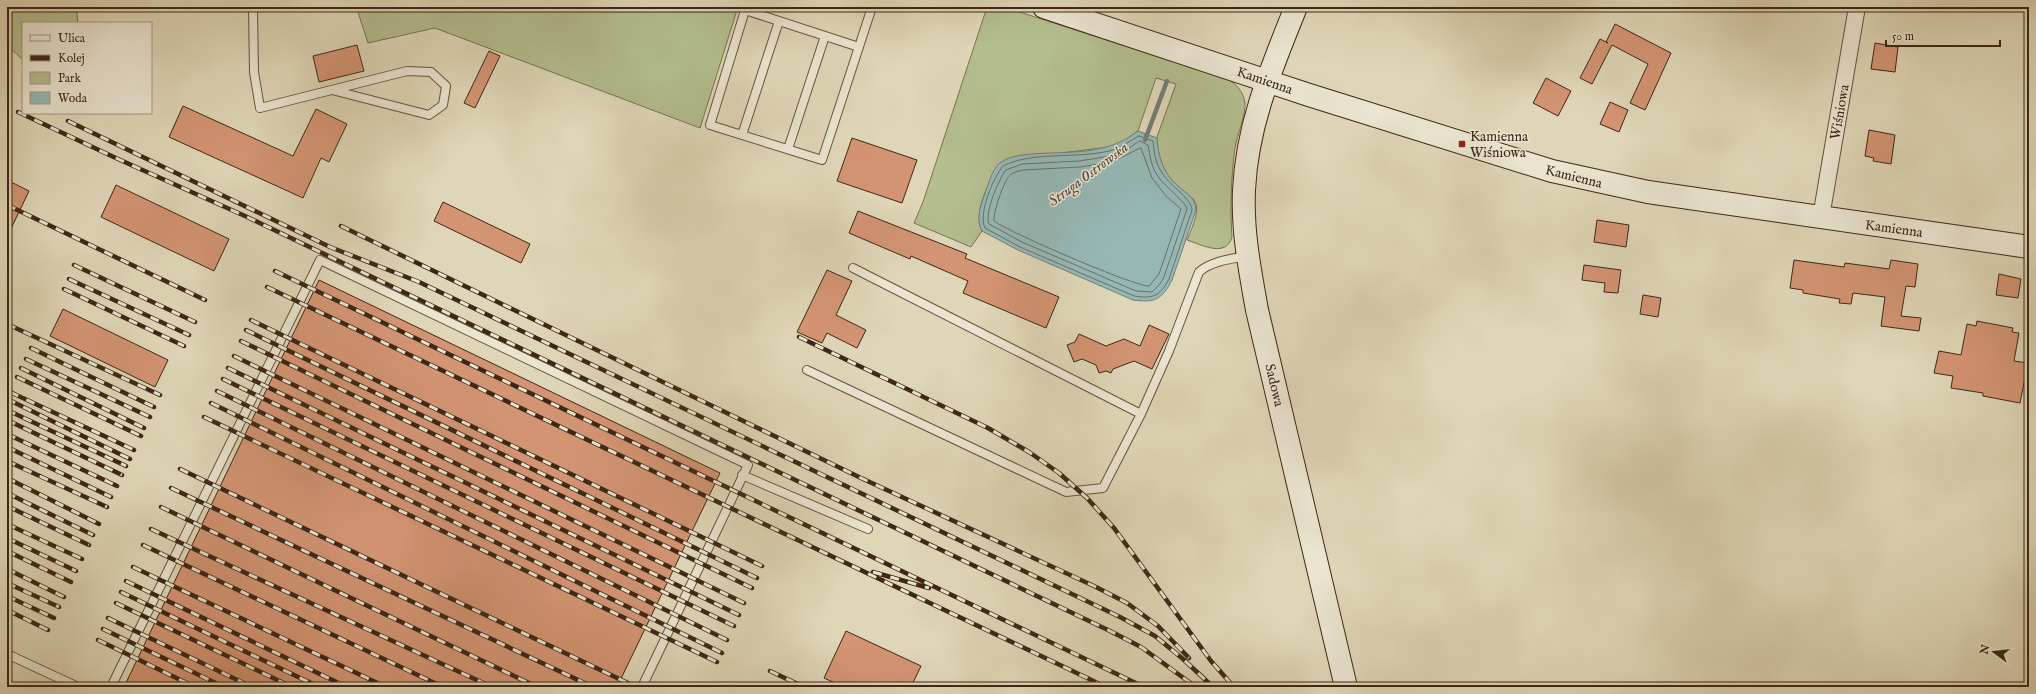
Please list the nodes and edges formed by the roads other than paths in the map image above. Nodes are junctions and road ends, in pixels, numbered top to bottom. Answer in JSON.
{"nodes":[{"id":1,"x":253,"y":7,"type":"edge"},
{"id":2,"x":872,"y":7,"type":"edge"},
{"id":3,"x":1044,"y":7,"type":"edge"},
{"id":4,"x":1296,"y":7,"type":"edge"},
{"id":5,"x":1857,"y":7,"type":"edge"},
{"id":6,"x":745,"y":8,"type":"edge"},
{"id":7,"x":779,"y":21,"type":"junction"},
{"id":8,"x":825,"y":36,"type":"junction"},
{"id":9,"x":859,"y":47,"type":"junction"},
{"id":10,"x":1266,"y":80,"type":"junction"},
{"id":11,"x":332,"y":90,"type":"junction"},
{"id":12,"x":742,"y":135,"type":"junction"},
{"id":13,"x":788,"y":149,"type":"junction"},
{"id":14,"x":1821,"y":217,"type":"junction"},
{"id":15,"x":2029,"y":247,"type":"edge"},
{"id":16,"x":1248,"y":255,"type":"junction"},
{"id":17,"x":853,"y":268,"type":"dead end"},
{"id":18,"x":807,"y":370,"type":"dead end"},
{"id":19,"x":1141,"y":414,"type":"junction"},
{"id":20,"x":742,"y":475,"type":"junction"},
{"id":21,"x":868,"y":529,"type":"dead end"},
{"id":22,"x":7,"y":654,"type":"edge"},
{"id":23,"x":78,"y":687,"type":"edge"},
{"id":24,"x":111,"y":687,"type":"edge"},
{"id":25,"x":642,"y":687,"type":"edge"},
{"id":26,"x":1346,"y":687,"type":"edge"}],
"edges":[{"from":1,"to":11,"type":"lane"},
{"from":2,"to":9,"type":"lane"},
{"from":3,"to":10,"type":"street","name":"Kamienna"},
{"from":4,"to":10,"type":"street","name":"Sadowa"},
{"from":5,"to":14,"type":"street","name":"Wiśniowa"},
{"from":6,"to":7,"type":"lane"},
{"from":6,"to":12,"type":"lane"},
{"from":7,"to":8,"type":"lane"},
{"from":7,"to":12,"type":"lane"},
{"from":8,"to":9,"type":"lane"},
{"from":8,"to":13,"type":"lane"},
{"from":9,"to":13,"type":"lane"},
{"from":10,"to":14,"type":"street","name":"Kamienna"},
{"from":10,"to":16,"type":"street","name":"Sadowa"},
{"from":11,"to":11,"type":"lane"},
{"from":12,"to":13,"type":"lane"},
{"from":14,"to":15,"type":"street","name":"Kamienna"},
{"from":16,"to":19,"type":"lane"},
{"from":16,"to":26,"type":"street","name":"Sadowa"},
{"from":17,"to":19,"type":"lane"},
{"from":18,"to":19,"type":"lane"},
{"from":20,"to":21,"type":"lane"},
{"from":20,"to":24,"type":"lane"},
{"from":20,"to":25,"type":"lane"},
{"from":22,"to":23,"type":"lane"}]}
